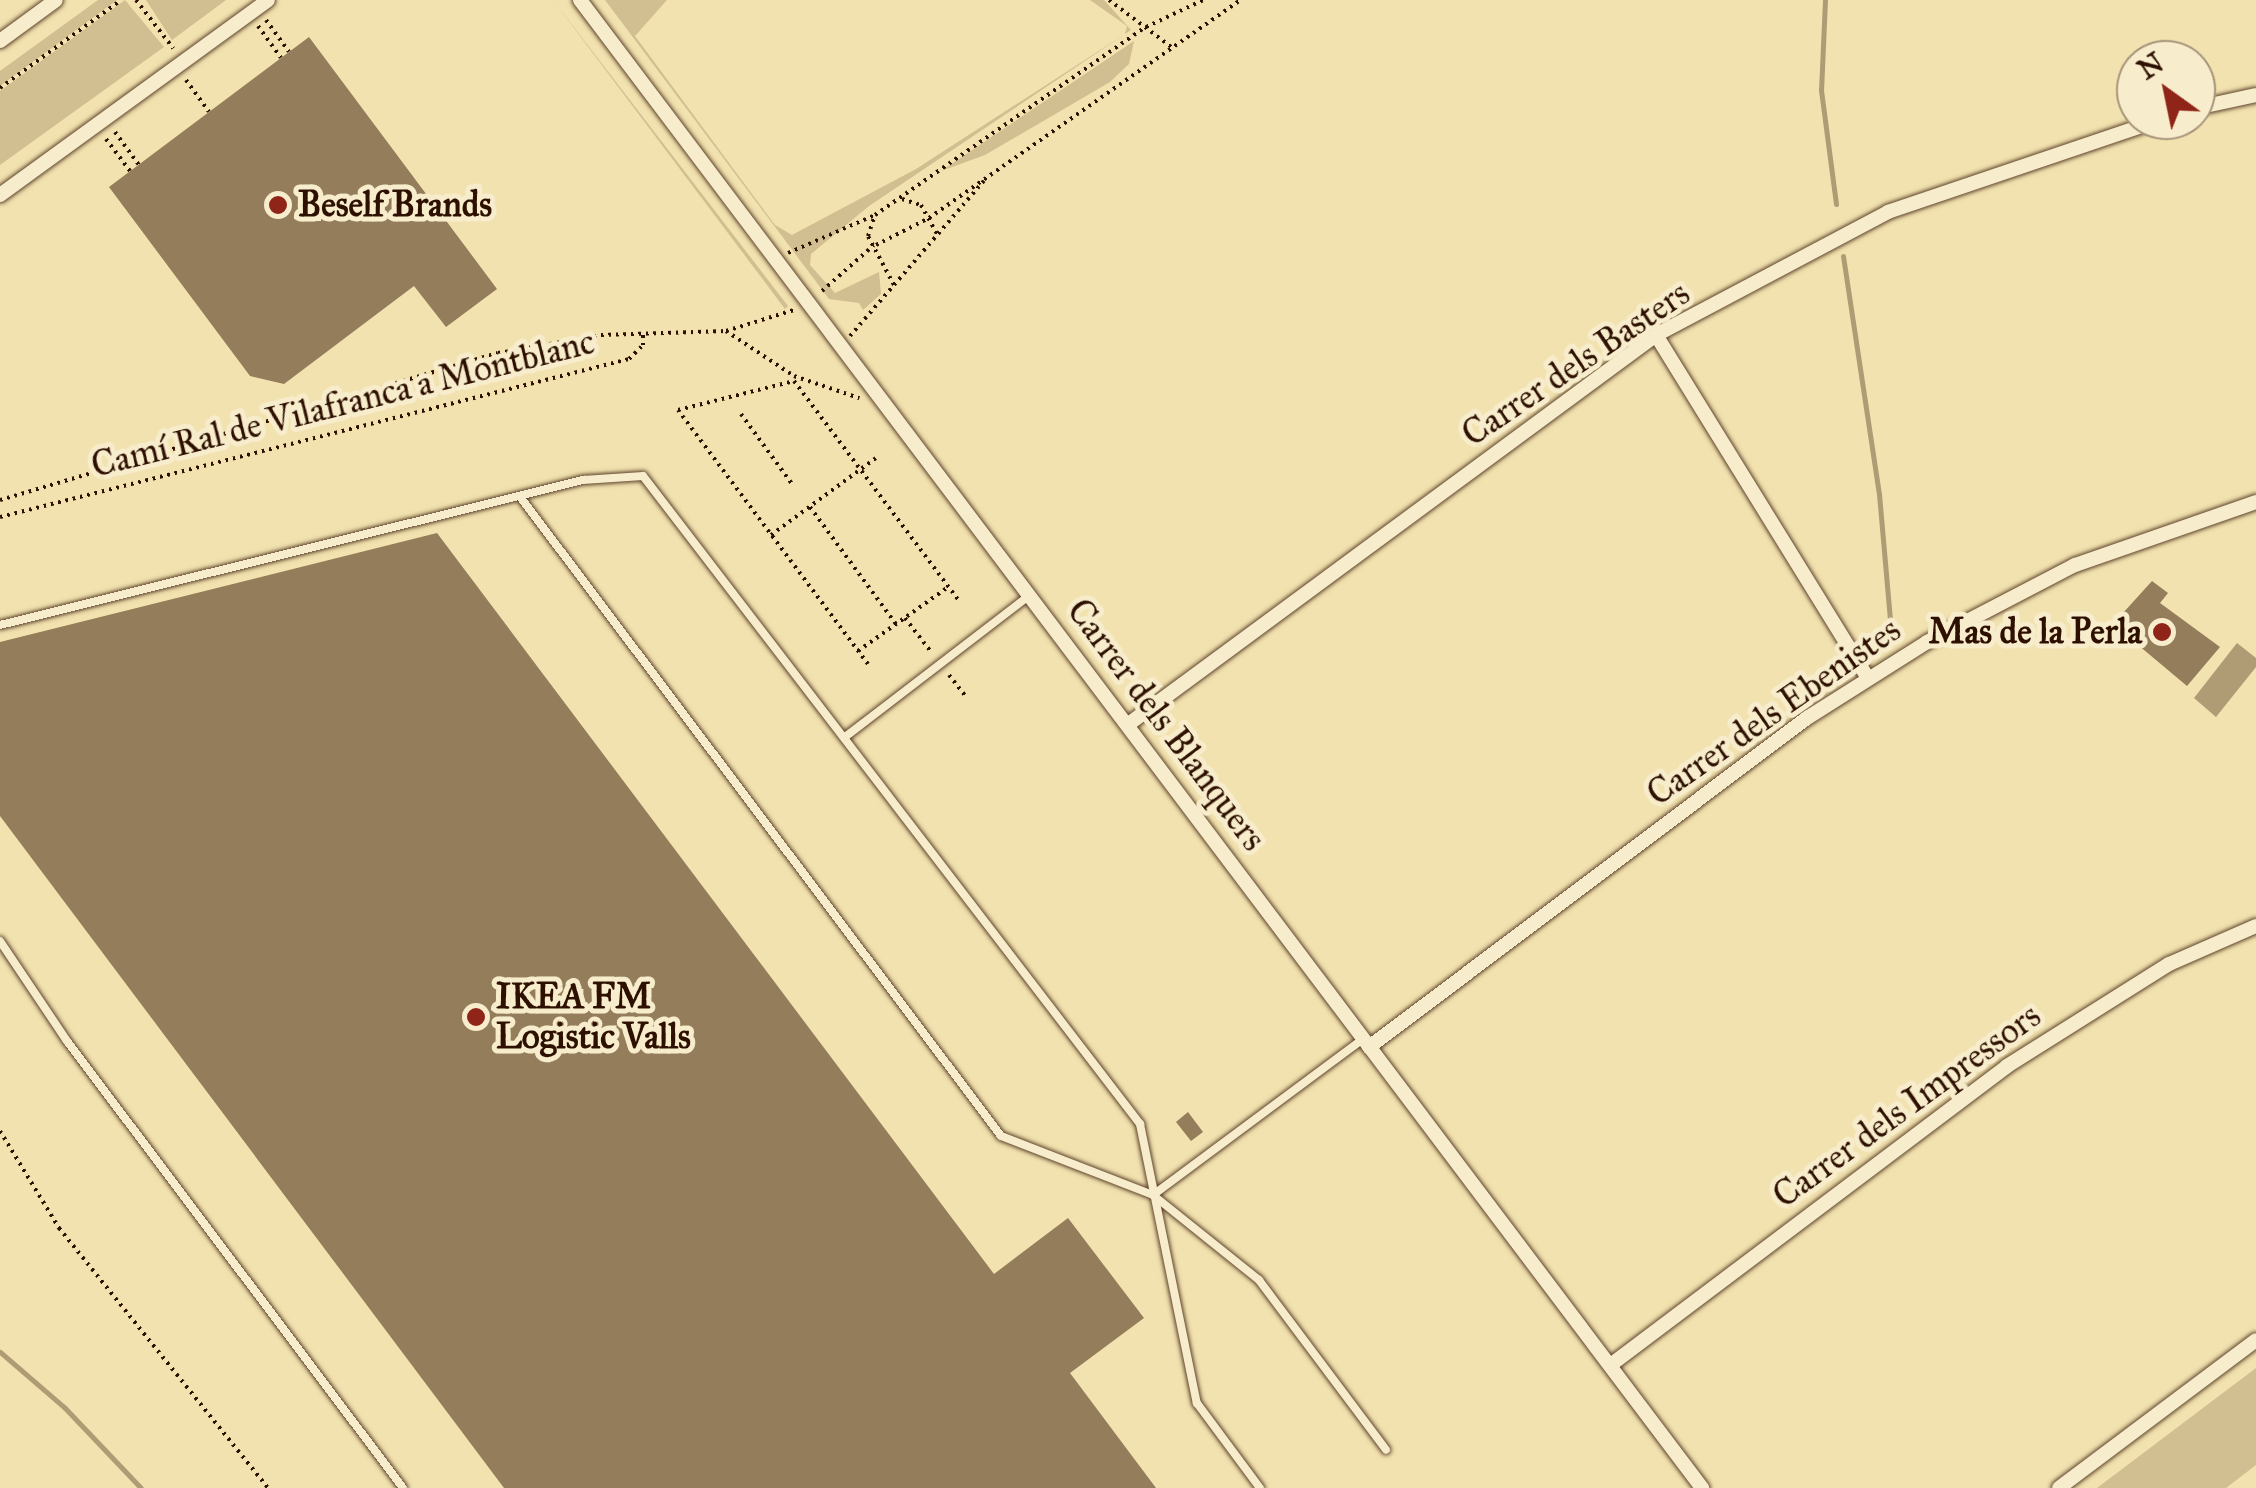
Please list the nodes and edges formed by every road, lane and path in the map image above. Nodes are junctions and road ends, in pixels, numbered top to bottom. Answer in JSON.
{"nodes":[{"id":1,"x":56,"y":0,"type":"edge"},
{"id":2,"x":121,"y":0,"type":"edge"},
{"id":3,"x":136,"y":0,"type":"edge"},
{"id":4,"x":268,"y":0,"type":"edge"},
{"id":5,"x":580,"y":0,"type":"edge"},
{"id":6,"x":1109,"y":0,"type":"edge"},
{"id":7,"x":1203,"y":0,"type":"edge"},
{"id":8,"x":1240,"y":0,"type":"edge"},
{"id":9,"x":266,"y":20,"type":"dead end"},
{"id":10,"x":258,"y":26,"type":"dead end"},
{"id":11,"x":1146,"y":27,"type":"junction"},
{"id":12,"x":0,"y":40,"type":"edge"},
{"id":13,"x":1174,"y":49,"type":"junction"},
{"id":14,"x":289,"y":52,"type":"dead end"},
{"id":15,"x":177,"y":54,"type":"dead end"},
{"id":16,"x":281,"y":58,"type":"dead end"},
{"id":17,"x":186,"y":80,"type":"dead end"},
{"id":18,"x":0,"y":88,"type":"edge"},
{"id":19,"x":2256,"y":95,"type":"edge"},
{"id":20,"x":2216,"y":104,"type":"edge"},
{"id":21,"x":209,"y":112,"type":"dead end"},
{"id":22,"x":114,"y":132,"type":"dead end"},
{"id":23,"x":2116,"y":135,"type":"edge"},
{"id":24,"x":106,"y":138,"type":"dead end"},
{"id":25,"x":138,"y":165,"type":"dead end"},
{"id":26,"x":130,"y":171,"type":"dead end"},
{"id":27,"x":987,"y":178,"type":"junction"},
{"id":28,"x":0,"y":195,"type":"edge"},
{"id":29,"x":902,"y":199,"type":"junction"},
{"id":30,"x":876,"y":215,"type":"junction"},
{"id":31,"x":929,"y":218,"type":"junction"},
{"id":32,"x":938,"y":236,"type":"junction"},
{"id":33,"x":874,"y":245,"type":"junction"},
{"id":34,"x":793,"y":251,"type":"dead end"},
{"id":35,"x":894,"y":285,"type":"junction"},
{"id":36,"x":823,"y":290,"type":"dead end"},
{"id":37,"x":797,"y":308,"type":"dead end"},
{"id":38,"x":726,"y":331,"type":"junction"},
{"id":39,"x":643,"y":332,"type":"junction"},
{"id":40,"x":1656,"y":335,"type":"junction"},
{"id":41,"x":838,"y":345,"type":"junction"},
{"id":42,"x":880,"y":399,"type":"junction"},
{"id":43,"x":741,"y":414,"type":"dead end"},
{"id":44,"x":876,"y":458,"type":"dead end"},
{"id":45,"x":860,"y":470,"type":"junction"},
{"id":46,"x":792,"y":484,"type":"dead end"},
{"id":47,"x":522,"y":498,"type":"junction"},
{"id":48,"x":0,"y":500,"type":"edge"},
{"id":49,"x":2256,"y":502,"type":"edge"},
{"id":50,"x":810,"y":508,"type":"junction"},
{"id":51,"x":0,"y":516,"type":"edge"},
{"id":52,"x":771,"y":534,"type":"junction"},
{"id":53,"x":948,"y":587,"type":"junction"},
{"id":54,"x":1030,"y":594,"type":"junction"},
{"id":55,"x":958,"y":601,"type":"dead end"},
{"id":56,"x":905,"y":618,"type":"junction"},
{"id":57,"x":896,"y":624,"type":"junction"},
{"id":58,"x":0,"y":625,"type":"edge"},
{"id":59,"x":858,"y":651,"type":"junction"},
{"id":60,"x":932,"y":653,"type":"dead end"},
{"id":61,"x":868,"y":664,"type":"dead end"},
{"id":62,"x":950,"y":675,"type":"dead end"},
{"id":63,"x":1868,"y":678,"type":"junction"},
{"id":64,"x":966,"y":698,"type":"dead end"},
{"id":65,"x":1130,"y":723,"type":"junction"},
{"id":66,"x":844,"y":736,"type":"junction"},
{"id":67,"x":2256,"y":926,"type":"edge"},
{"id":68,"x":0,"y":942,"type":"edge"},
{"id":69,"x":1366,"y":1043,"type":"junction"},
{"id":70,"x":0,"y":1131,"type":"edge"},
{"id":71,"x":1152,"y":1194,"type":"junction"},
{"id":72,"x":2256,"y":1340,"type":"edge"},
{"id":73,"x":1612,"y":1364,"type":"junction"},
{"id":74,"x":1386,"y":1450,"type":"dead end"},
{"id":75,"x":268,"y":1488,"type":"edge"},
{"id":76,"x":403,"y":1488,"type":"edge"},
{"id":77,"x":1260,"y":1488,"type":"edge"},
{"id":78,"x":1702,"y":1488,"type":"edge"},
{"id":79,"x":2059,"y":1488,"type":"edge"}],
"edges":[{"from":1,"to":12,"type":"street"},
{"from":2,"to":18,"type":"path"},
{"from":3,"to":15,"type":"path"},
{"from":4,"to":28,"type":"street"},
{"from":5,"to":41,"type":"street","name":"Carrer dels Blanquers"},
{"from":6,"to":11,"type":"path"},
{"from":7,"to":11,"type":"path"},
{"from":8,"to":13,"type":"path"},
{"from":9,"to":14,"type":"path"},
{"from":10,"to":16,"type":"path"},
{"from":11,"to":13,"type":"path"},
{"from":11,"to":29,"type":"path"},
{"from":13,"to":27,"type":"path"},
{"from":17,"to":21,"type":"path"},
{"from":19,"to":20,"type":"street"},
{"from":22,"to":25,"type":"path"},
{"from":23,"to":40,"type":"street","name":"Carrer dels Basters"},
{"from":24,"to":26,"type":"path"},
{"from":27,"to":31,"type":"path"},
{"from":27,"to":32,"type":"path"},
{"from":29,"to":30,"type":"path"},
{"from":29,"to":31,"type":"path"},
{"from":30,"to":33,"type":"path"},
{"from":30,"to":34,"type":"path"},
{"from":31,"to":32,"type":"path"},
{"from":31,"to":33,"type":"path"},
{"from":32,"to":35,"type":"path"},
{"from":33,"to":35,"type":"path"},
{"from":33,"to":36,"type":"path"},
{"from":35,"to":41,"type":"path"},
{"from":37,"to":38,"type":"path","name":"Camí Ral de Vilafranca a Montblanc"},
{"from":38,"to":39,"type":"path","name":"Camí Ral de Vilafranca a Montblanc"},
{"from":38,"to":42,"type":"path"},
{"from":39,"to":48,"type":"path"},
{"from":39,"to":51,"type":"path","name":"Camí Ral de Vilafranca a Montblanc"},
{"from":40,"to":63,"type":"street"},
{"from":40,"to":65,"type":"street","name":"Carrer dels Basters"},
{"from":41,"to":42,"type":"street","name":"Carrer dels Blanquers"},
{"from":42,"to":54,"type":"street","name":"Carrer dels Blanquers"},
{"from":43,"to":46,"type":"path"},
{"from":44,"to":45,"type":"path"},
{"from":45,"to":50,"type":"path"},
{"from":45,"to":52,"type":"path"},
{"from":45,"to":53,"type":"path"},
{"from":47,"to":58,"type":"lane"},
{"from":47,"to":66,"type":"lane"},
{"from":47,"to":71,"type":"lane"},
{"from":49,"to":63,"type":"street","name":"Carrer dels Ebenistes"},
{"from":50,"to":52,"type":"path"},
{"from":50,"to":57,"type":"path"},
{"from":52,"to":59,"type":"path"},
{"from":53,"to":55,"type":"path"},
{"from":53,"to":56,"type":"path"},
{"from":54,"to":65,"type":"street","name":"Carrer dels Blanquers"},
{"from":54,"to":66,"type":"lane"},
{"from":56,"to":57,"type":"path"},
{"from":56,"to":60,"type":"path"},
{"from":57,"to":59,"type":"path"},
{"from":59,"to":61,"type":"path"},
{"from":62,"to":64,"type":"path"},
{"from":63,"to":69,"type":"street","name":"Carrer dels Ebenistes"},
{"from":65,"to":69,"type":"street","name":"Carrer dels Blanquers"},
{"from":66,"to":71,"type":"lane"},
{"from":67,"to":73,"type":"street","name":"Carrer dels Impressors"},
{"from":68,"to":76,"type":"lane"},
{"from":69,"to":71,"type":"lane"},
{"from":69,"to":73,"type":"street","name":"Carrer dels Blanquers"},
{"from":70,"to":75,"type":"path"},
{"from":71,"to":74,"type":"lane"},
{"from":71,"to":77,"type":"lane"},
{"from":72,"to":79,"type":"street"},
{"from":73,"to":78,"type":"street","name":"Carrer dels Blanquers"}]}
